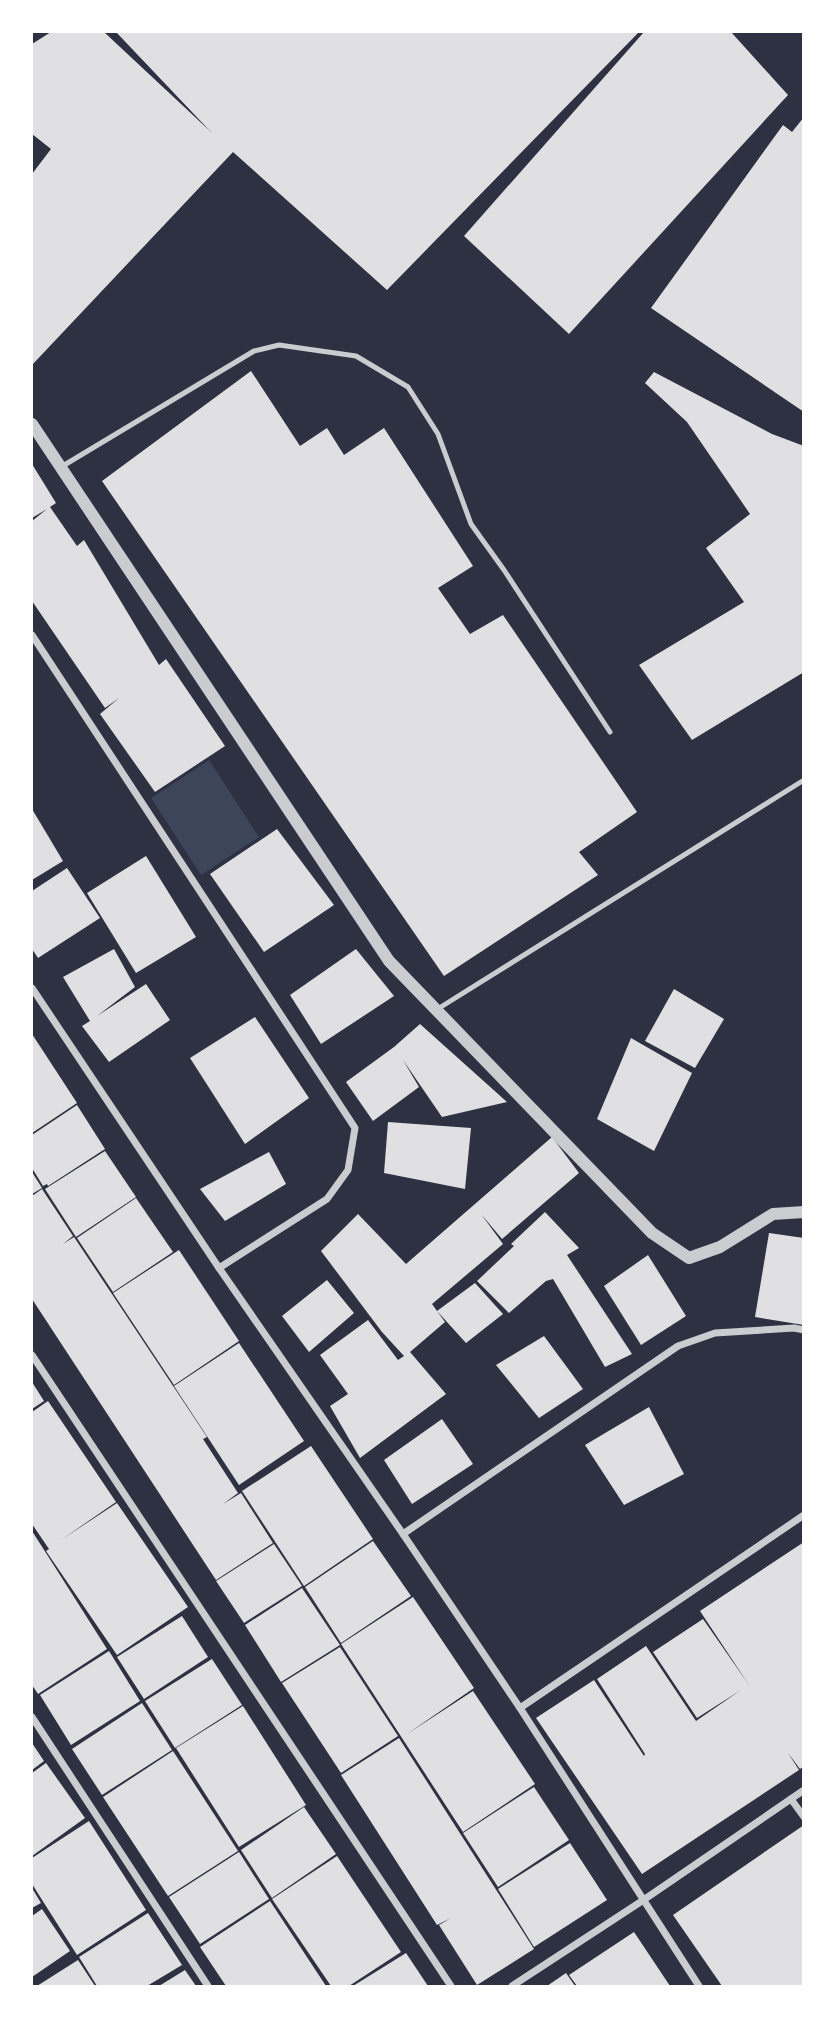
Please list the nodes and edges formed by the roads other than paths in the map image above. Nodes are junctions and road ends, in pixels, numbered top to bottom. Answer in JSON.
{"nodes":[{"id":1,"x":32,"y":424,"type":"edge"},
{"id":2,"x":61,"y":468,"type":"junction"},
{"id":3,"x":32,"y":635,"type":"edge"},
{"id":4,"x":610,"y":733,"type":"dead end"},
{"id":5,"x":803,"y":780,"type":"edge"},
{"id":6,"x":32,"y":988,"type":"edge"},
{"id":7,"x":436,"y":1010,"type":"junction"},
{"id":8,"x":803,"y":1212,"type":"edge"},
{"id":9,"x":219,"y":1268,"type":"junction"},
{"id":10,"x":803,"y":1330,"type":"edge"},
{"id":11,"x":32,"y":1355,"type":"edge"},
{"id":12,"x":803,"y":1515,"type":"edge"},
{"id":13,"x":403,"y":1534,"type":"junction"},
{"id":14,"x":520,"y":1708,"type":"junction"},
{"id":15,"x":32,"y":1717,"type":"edge"},
{"id":16,"x":803,"y":1790,"type":"edge"},
{"id":17,"x":791,"y":1799,"type":"junction"},
{"id":18,"x":803,"y":1817,"type":"edge"},
{"id":19,"x":642,"y":1901,"type":"junction"},
{"id":20,"x":208,"y":1986,"type":"edge"},
{"id":21,"x":451,"y":1986,"type":"edge"},
{"id":22,"x":512,"y":1986,"type":"edge"},
{"id":23,"x":699,"y":1986,"type":"edge"}],
"edges":[{"from":1,"to":2,"type":"street"},
{"from":2,"to":4,"type":"lane"},
{"from":2,"to":7,"type":"street"},
{"from":3,"to":9,"type":"street"},
{"from":5,"to":7,"type":"lane"},
{"from":6,"to":9,"type":"street"},
{"from":7,"to":8,"type":"street"},
{"from":9,"to":13,"type":"street"},
{"from":10,"to":13,"type":"street"},
{"from":11,"to":21,"type":"street"},
{"from":12,"to":14,"type":"street"},
{"from":13,"to":14,"type":"street"},
{"from":14,"to":19,"type":"street"},
{"from":15,"to":20,"type":"street"},
{"from":16,"to":17,"type":"street"},
{"from":17,"to":18,"type":"street"},
{"from":17,"to":19,"type":"street"},
{"from":19,"to":22,"type":"street"},
{"from":19,"to":23,"type":"street"}]}
